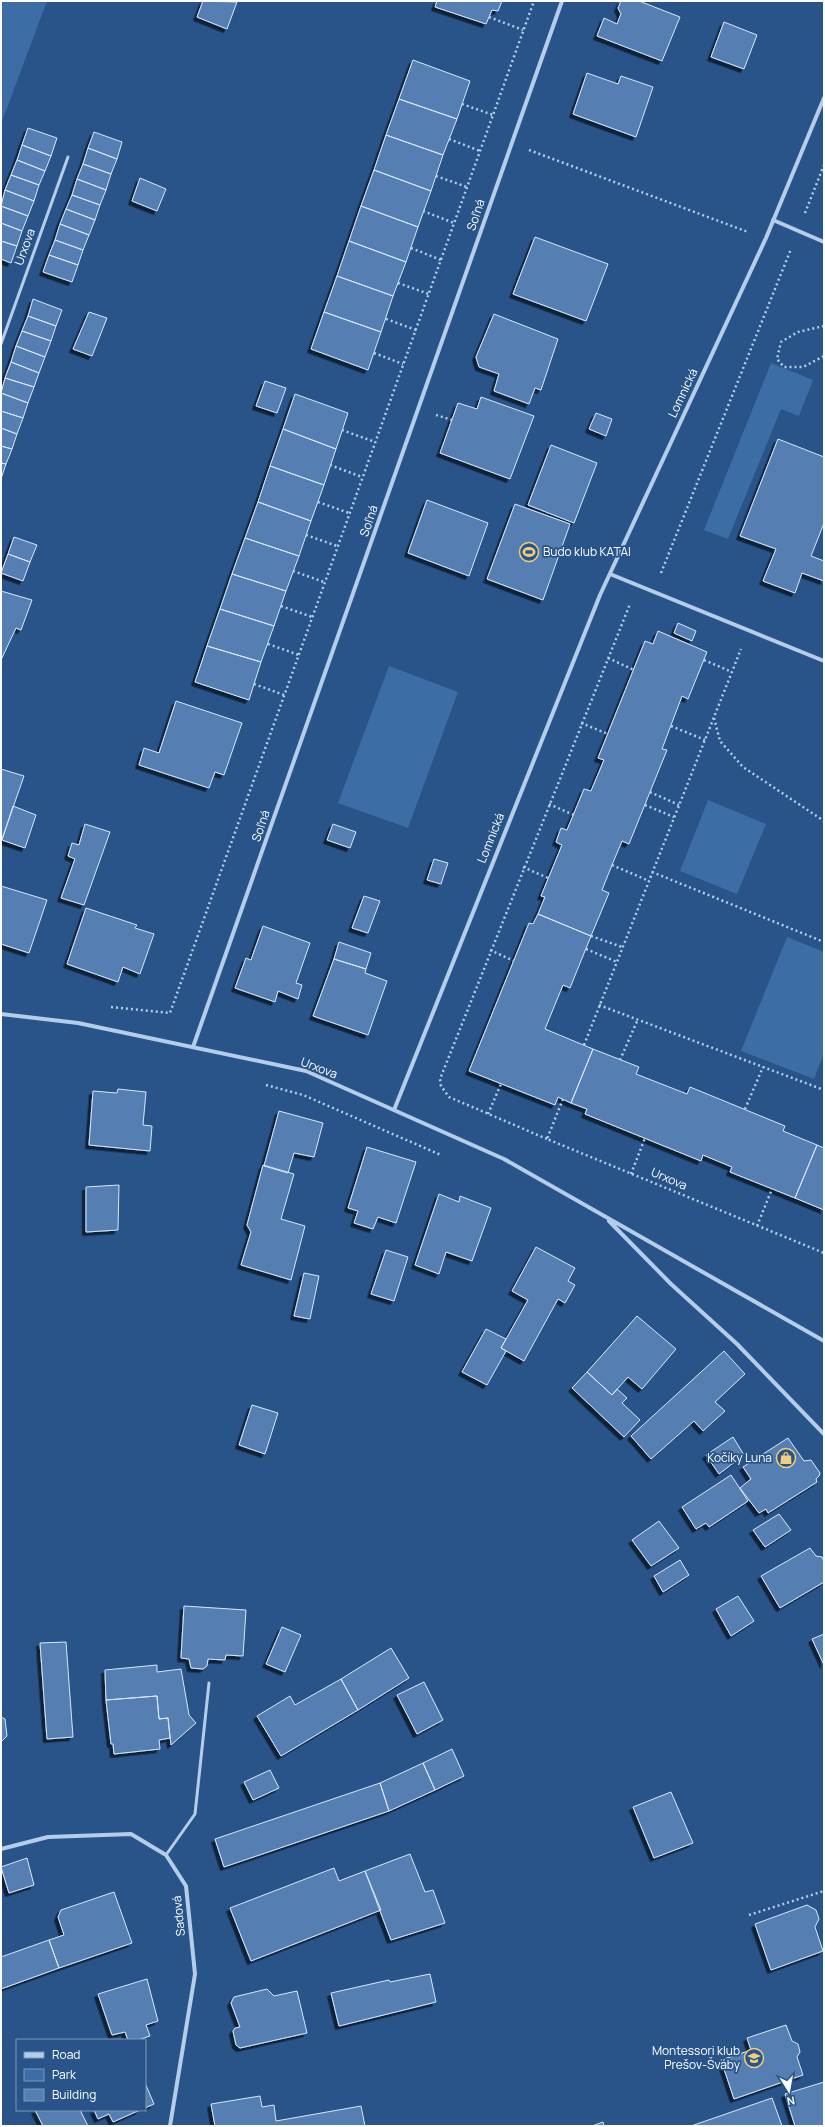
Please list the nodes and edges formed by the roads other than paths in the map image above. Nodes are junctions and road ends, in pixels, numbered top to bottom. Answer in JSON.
{"nodes":[{"id":1,"x":562,"y":1,"type":"edge"},
{"id":2,"x":824,"y":98,"type":"edge"},
{"id":3,"x":68,"y":157,"type":"dead end"},
{"id":4,"x":773,"y":220,"type":"junction"},
{"id":5,"x":824,"y":242,"type":"edge"},
{"id":6,"x":1,"y":344,"type":"edge"},
{"id":7,"x":610,"y":574,"type":"junction"},
{"id":8,"x":824,"y":661,"type":"edge"},
{"id":9,"x":1,"y":1014,"type":"edge"},
{"id":10,"x":193,"y":1047,"type":"junction"},
{"id":11,"x":394,"y":1110,"type":"junction"},
{"id":12,"x":604,"y":1216,"type":"junction"},
{"id":13,"x":824,"y":1341,"type":"edge"},
{"id":14,"x":824,"y":1434,"type":"edge"},
{"id":15,"x":209,"y":1683,"type":"dead end"},
{"id":16,"x":1,"y":1850,"type":"edge"},
{"id":17,"x":166,"y":1855,"type":"junction"},
{"id":18,"x":170,"y":2126,"type":"edge"}],
"edges":[{"from":1,"to":10,"type":"street","name":"Soľná"},
{"from":2,"to":4,"type":"street","name":"Lomnická"},
{"from":3,"to":6,"type":"lane","name":"Urxova"},
{"from":4,"to":5,"type":"street"},
{"from":4,"to":7,"type":"street","name":"Lomnická"},
{"from":7,"to":8,"type":"street"},
{"from":7,"to":11,"type":"street","name":"Lomnická"},
{"from":9,"to":10,"type":"street","name":"Urxova"},
{"from":10,"to":11,"type":"street","name":"Urxova"},
{"from":11,"to":12,"type":"street","name":"Urxova"},
{"from":12,"to":13,"type":"street","name":"Urxova"},
{"from":12,"to":14,"type":"street","name":"Urxova"},
{"from":15,"to":17,"type":"lane"},
{"from":16,"to":17,"type":"street","name":"Sadová"},
{"from":17,"to":18,"type":"street","name":"Sadová"}]}
